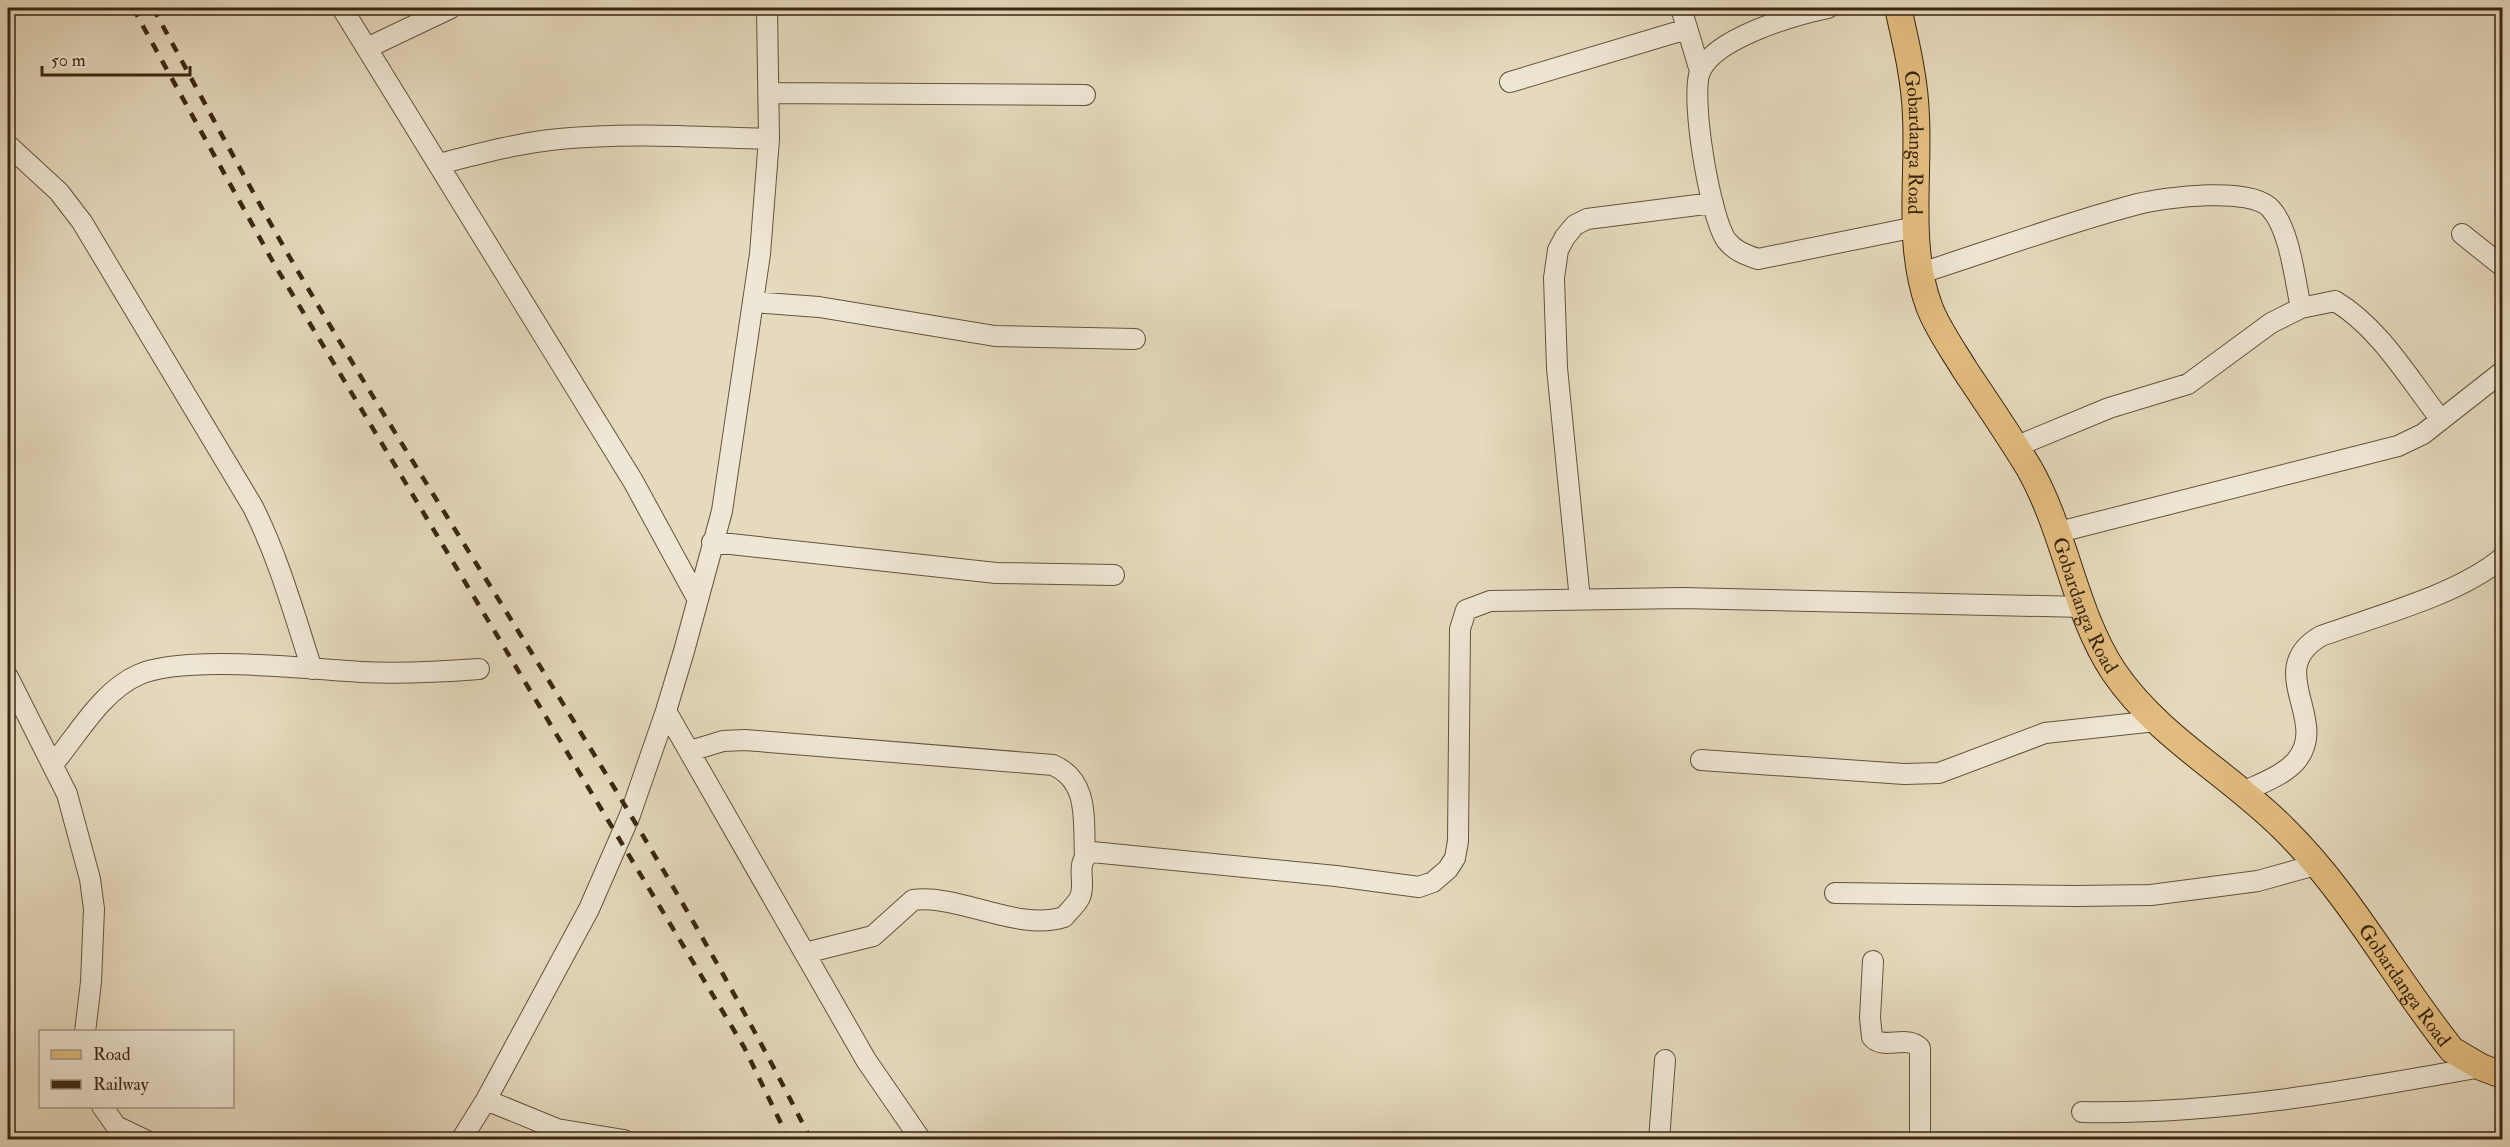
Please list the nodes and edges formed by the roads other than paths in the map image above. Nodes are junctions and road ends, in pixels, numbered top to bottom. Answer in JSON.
{"nodes":[{"id":1,"x":342,"y":8,"type":"edge"},
{"id":2,"x":451,"y":8,"type":"edge"},
{"id":3,"x":767,"y":8,"type":"edge"},
{"id":4,"x":1681,"y":8,"type":"edge"},
{"id":5,"x":1828,"y":8,"type":"edge"},
{"id":6,"x":1898,"y":8,"type":"edge"},
{"id":7,"x":1687,"y":29,"type":"junction"},
{"id":8,"x":367,"y":48,"type":"junction"},
{"id":9,"x":1700,"y":71,"type":"junction"},
{"id":10,"x":1510,"y":82,"type":"dead end"},
{"id":11,"x":769,"y":93,"type":"junction"},
{"id":12,"x":1085,"y":94,"type":"dead end"},
{"id":13,"x":769,"y":139,"type":"junction"},
{"id":14,"x":8,"y":145,"type":"edge"},
{"id":15,"x":439,"y":164,"type":"junction"},
{"id":16,"x":1713,"y":203,"type":"junction"},
{"id":17,"x":1916,"y":227,"type":"junction"},
{"id":18,"x":2462,"y":234,"type":"dead end"},
{"id":19,"x":2502,"y":266,"type":"edge"},
{"id":20,"x":1921,"y":273,"type":"junction"},
{"id":21,"x":753,"y":302,"type":"junction"},
{"id":22,"x":2301,"y":308,"type":"junction"},
{"id":23,"x":1135,"y":339,"type":"dead end"},
{"id":24,"x":2502,"y":372,"type":"edge"},
{"id":25,"x":2441,"y":420,"type":"junction"},
{"id":26,"x":2015,"y":447,"type":"junction"},
{"id":27,"x":2059,"y":532,"type":"junction"},
{"id":28,"x":712,"y":542,"type":"junction"},
{"id":29,"x":2502,"y":558,"type":"edge"},
{"id":30,"x":1114,"y":575,"type":"dead end"},
{"id":31,"x":698,"y":600,"type":"junction"},
{"id":32,"x":1580,"y":600,"type":"junction"},
{"id":33,"x":2084,"y":607,"type":"junction"},
{"id":34,"x":312,"y":669,"type":"junction"},
{"id":35,"x":479,"y":669,"type":"dead end"},
{"id":36,"x":8,"y":677,"type":"edge"},
{"id":37,"x":666,"y":711,"type":"junction"},
{"id":38,"x":2156,"y":721,"type":"junction"},
{"id":39,"x":690,"y":752,"type":"junction"},
{"id":40,"x":1701,"y":760,"type":"dead end"},
{"id":41,"x":54,"y":763,"type":"junction"},
{"id":42,"x":2241,"y":793,"type":"junction"},
{"id":43,"x":1085,"y":856,"type":"junction"},
{"id":44,"x":2319,"y":864,"type":"junction"},
{"id":45,"x":1835,"y":893,"type":"dead end"},
{"id":46,"x":806,"y":953,"type":"junction"},
{"id":47,"x":1873,"y":961,"type":"dead end"},
{"id":48,"x":85,"y":1030,"type":"edge"},
{"id":49,"x":1665,"y":1060,"type":"dead end"},
{"id":50,"x":2492,"y":1071,"type":"edge"},
{"id":51,"x":486,"y":1100,"type":"junction"},
{"id":52,"x":102,"y":1108,"type":"edge"},
{"id":53,"x":2082,"y":1112,"type":"dead end"},
{"id":54,"x":112,"y":1133,"type":"edge"},
{"id":55,"x":145,"y":1140,"type":"edge"},
{"id":56,"x":461,"y":1140,"type":"edge"},
{"id":57,"x":624,"y":1140,"type":"edge"},
{"id":58,"x":921,"y":1140,"type":"edge"},
{"id":59,"x":1659,"y":1140,"type":"edge"},
{"id":60,"x":1920,"y":1140,"type":"edge"}],
"edges":[{"from":1,"to":8,"type":"street"},
{"from":2,"to":8,"type":"street"},
{"from":3,"to":11,"type":"street"},
{"from":4,"to":7,"type":"street"},
{"from":5,"to":9,"type":"street"},
{"from":6,"to":17,"type":"main road","name":"Gobardanga Road"},
{"from":7,"to":9,"type":"street"},
{"from":7,"to":10,"type":"street"},
{"from":8,"to":15,"type":"street"},
{"from":9,"to":16,"type":"street"},
{"from":11,"to":12,"type":"street"},
{"from":11,"to":13,"type":"street"},
{"from":13,"to":15,"type":"street"},
{"from":13,"to":21,"type":"street"},
{"from":14,"to":34,"type":"street"},
{"from":15,"to":31,"type":"street"},
{"from":16,"to":17,"type":"street"},
{"from":16,"to":32,"type":"street"},
{"from":17,"to":20,"type":"main road","name":"Gobardanga Road"},
{"from":18,"to":19,"type":"street"},
{"from":20,"to":22,"type":"street"},
{"from":20,"to":26,"type":"main road","name":"Gobardanga Road"},
{"from":21,"to":23,"type":"street"},
{"from":21,"to":28,"type":"street"},
{"from":22,"to":25,"type":"street"},
{"from":22,"to":26,"type":"street"},
{"from":24,"to":25,"type":"street"},
{"from":25,"to":27,"type":"street"},
{"from":26,"to":27,"type":"main road","name":"Gobardanga Road"},
{"from":27,"to":33,"type":"main road","name":"Gobardanga Road"},
{"from":28,"to":30,"type":"street"},
{"from":28,"to":31,"type":"street"},
{"from":29,"to":42,"type":"street"},
{"from":31,"to":37,"type":"street"},
{"from":32,"to":33,"type":"street"},
{"from":32,"to":43,"type":"street"},
{"from":33,"to":38,"type":"main road","name":"Gobardanga Road"},
{"from":34,"to":35,"type":"street"},
{"from":34,"to":41,"type":"street"},
{"from":36,"to":41,"type":"street"},
{"from":37,"to":39,"type":"street"},
{"from":37,"to":51,"type":"street"},
{"from":38,"to":40,"type":"street"},
{"from":38,"to":42,"type":"main road","name":"Gobardanga Road"},
{"from":39,"to":43,"type":"street"},
{"from":39,"to":46,"type":"street"},
{"from":41,"to":48,"type":"street"},
{"from":42,"to":44,"type":"main road","name":"Gobardanga Road"},
{"from":43,"to":46,"type":"street"},
{"from":44,"to":45,"type":"street"},
{"from":44,"to":50,"type":"main road","name":"Gobardanga Road"},
{"from":46,"to":58,"type":"street"},
{"from":47,"to":60,"type":"street"},
{"from":49,"to":59,"type":"street"},
{"from":50,"to":53,"type":"street"},
{"from":51,"to":56,"type":"street"},
{"from":51,"to":57,"type":"street"},
{"from":52,"to":54,"type":"street"},
{"from":54,"to":55,"type":"street"}]}
